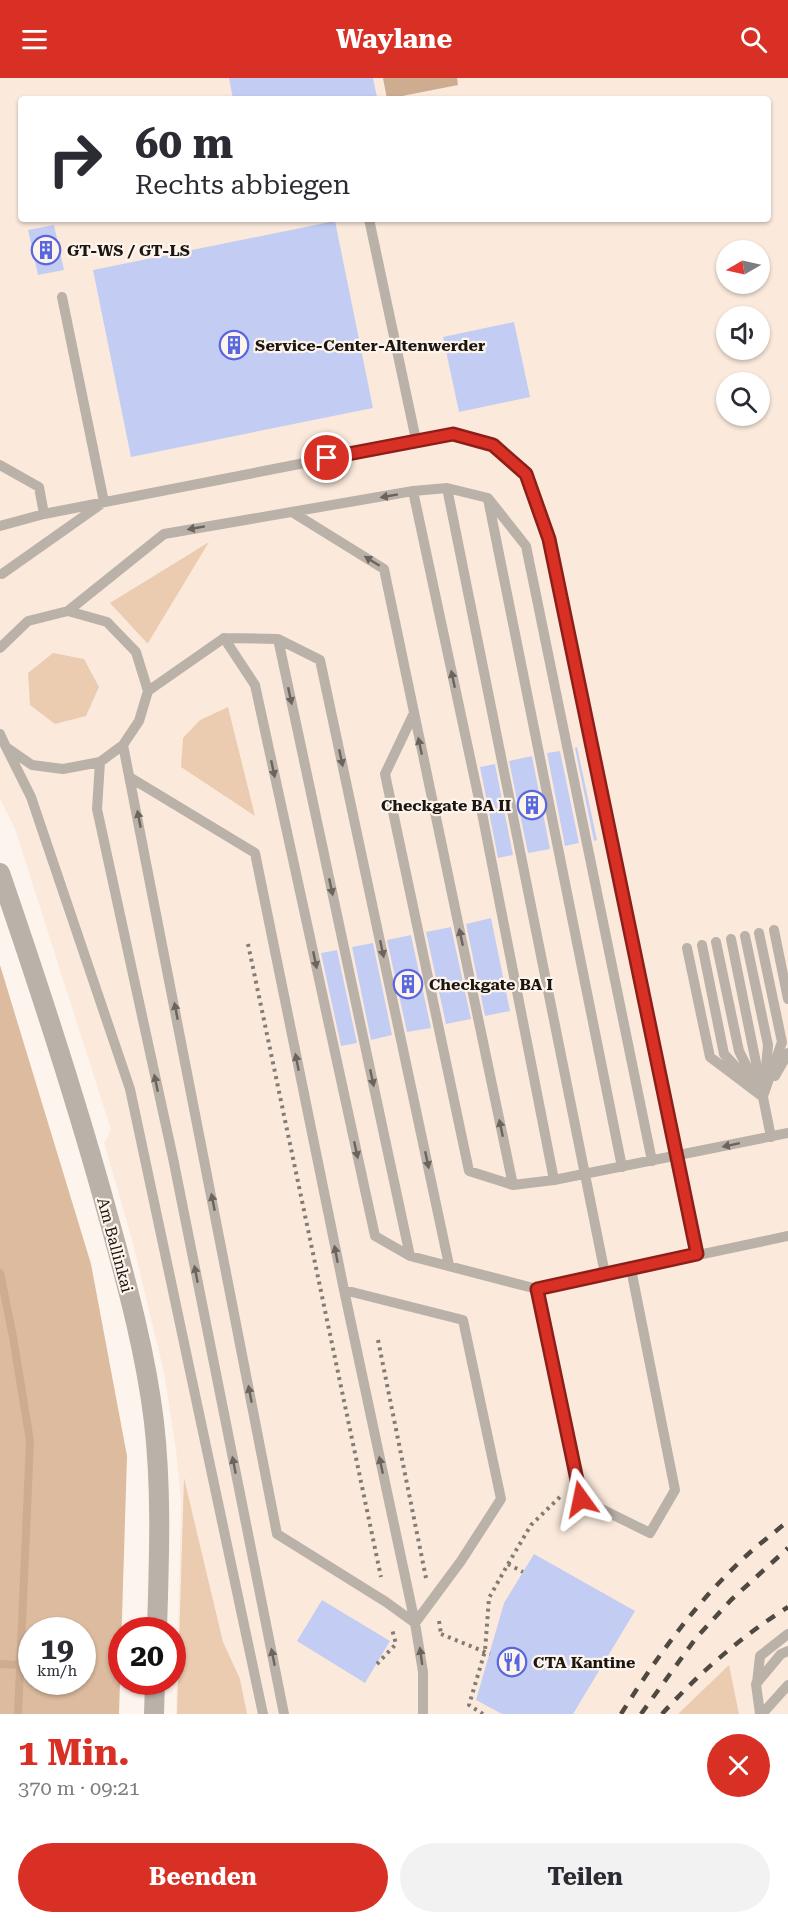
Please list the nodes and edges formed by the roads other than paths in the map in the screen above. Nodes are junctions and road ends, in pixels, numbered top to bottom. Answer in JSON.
{"nodes":[{"id":1,"x":370,"y":222,"type":"edge"},
{"id":2,"x":62,"y":297,"type":"dead end"},
{"id":3,"x":416,"y":440,"type":"junction"},
{"id":4,"x":0,"y":465,"type":"edge"},
{"id":5,"x":447,"y":488,"type":"junction"},
{"id":6,"x":413,"y":491,"type":"junction"},
{"id":7,"x":488,"y":498,"type":"junction"},
{"id":8,"x":104,"y":502,"type":"junction"},
{"id":9,"x":292,"y":512,"type":"junction"},
{"id":10,"x":44,"y":514,"type":"junction"},
{"id":11,"x":0,"y":526,"type":"edge"},
{"id":12,"x":2,"y":574,"type":"dead end"},
{"id":13,"x":68,"y":611,"type":"junction"},
{"id":14,"x":224,"y":638,"type":"junction"},
{"id":15,"x":278,"y":639,"type":"junction"},
{"id":16,"x":0,"y":648,"type":"edge"},
{"id":17,"x":148,"y":692,"type":"junction"},
{"id":18,"x":414,"y":713,"type":"junction"},
{"id":19,"x":0,"y":734,"type":"edge"},
{"id":20,"x":123,"y":745,"type":"junction"},
{"id":21,"x":6,"y":747,"type":"junction"},
{"id":22,"x":100,"y":762,"type":"junction"},
{"id":23,"x":131,"y":778,"type":"junction"},
{"id":24,"x":0,"y":873,"type":"edge"},
{"id":25,"x":774,"y":930,"type":"dead end"},
{"id":26,"x":759,"y":933,"type":"dead end"},
{"id":27,"x":745,"y":936,"type":"dead end"},
{"id":28,"x":731,"y":939,"type":"dead end"},
{"id":29,"x":716,"y":942,"type":"dead end"},
{"id":30,"x":702,"y":945,"type":"dead end"},
{"id":31,"x":687,"y":948,"type":"dead end"},
{"id":32,"x":788,"y":999,"type":"edge"},
{"id":33,"x":788,"y":1053,"type":"edge"},
{"id":34,"x":763,"y":1097,"type":"junction"},
{"id":35,"x":788,"y":1133,"type":"edge"},
{"id":36,"x":771,"y":1137,"type":"junction"},
{"id":37,"x":677,"y":1156,"type":"junction"},
{"id":38,"x":652,"y":1161,"type":"junction"},
{"id":39,"x":622,"y":1167,"type":"junction"},
{"id":40,"x":585,"y":1174,"type":"junction"},
{"id":41,"x":554,"y":1180,"type":"junction"},
{"id":42,"x":513,"y":1185,"type":"junction"},
{"id":43,"x":788,"y":1236,"type":"edge"},
{"id":44,"x":697,"y":1254,"type":"junction"},
{"id":45,"x":410,"y":1256,"type":"junction"},
{"id":46,"x":449,"y":1265,"type":"junction"},
{"id":47,"x":631,"y":1269,"type":"junction"},
{"id":48,"x":605,"y":1274,"type":"junction"},
{"id":49,"x":537,"y":1289,"type":"junction"},
{"id":50,"x":344,"y":1290,"type":"junction"},
{"id":51,"x":157,"y":1617,"type":"edge"},
{"id":52,"x":416,"y":1623,"type":"junction"},
{"id":53,"x":788,"y":1634,"type":"edge"},
{"id":54,"x":788,"y":1651,"type":"edge"},
{"id":55,"x":756,"y":1684,"type":"junction"},
{"id":56,"x":788,"y":1685,"type":"edge"},
{"id":57,"x":155,"y":1695,"type":"edge"},
{"id":58,"x":154,"y":1714,"type":"edge"},
{"id":59,"x":263,"y":1714,"type":"edge"},
{"id":60,"x":284,"y":1714,"type":"edge"},
{"id":61,"x":423,"y":1714,"type":"edge"},
{"id":62,"x":761,"y":1714,"type":"edge"}],
"edges":[{"from":1,"to":3,"type":"lane"},
{"from":2,"to":8,"type":"lane"},
{"from":3,"to":8,"type":"lane"},
{"from":3,"to":37,"type":"lane"},
{"from":4,"to":10,"type":"lane"},
{"from":5,"to":6,"type":"lane"},
{"from":5,"to":7,"type":"lane"},
{"from":5,"to":40,"type":"lane"},
{"from":6,"to":9,"type":"lane","one_way":true},
{"from":41,"to":6,"type":"lane","one_way":true},
{"from":7,"to":38,"type":"lane"},
{"from":7,"to":39,"type":"lane"},
{"from":8,"to":10,"type":"lane"},
{"from":8,"to":12,"type":"lane"},
{"from":9,"to":13,"type":"lane","one_way":true},
{"from":18,"to":9,"type":"lane","one_way":true},
{"from":10,"to":11,"type":"lane"},
{"from":13,"to":16,"type":"lane"},
{"from":13,"to":17,"type":"lane"},
{"from":14,"to":15,"type":"lane"},
{"from":14,"to":17,"type":"lane"},
{"from":14,"to":45,"type":"lane","one_way":true},
{"from":15,"to":45,"type":"lane","one_way":true},
{"from":15,"to":46,"type":"lane","one_way":true},
{"from":17,"to":20,"type":"lane"},
{"from":42,"to":18,"type":"lane","one_way":true},
{"from":18,"to":42,"type":"lane"},
{"from":19,"to":21,"type":"lane"},
{"from":20,"to":22,"type":"lane"},
{"from":20,"to":23,"type":"lane"},
{"from":21,"to":22,"type":"lane"},
{"from":21,"to":59,"type":"lane"},
{"from":60,"to":22,"type":"lane","one_way":true},
{"from":50,"to":23,"type":"lane","one_way":true},
{"from":52,"to":23,"type":"lane","one_way":true},
{"from":24,"to":51,"type":"street","name":"Am Ballinkai"},
{"from":25,"to":32,"type":"lane"},
{"from":26,"to":34,"type":"lane"},
{"from":27,"to":34,"type":"lane"},
{"from":28,"to":34,"type":"lane"},
{"from":29,"to":34,"type":"lane"},
{"from":30,"to":34,"type":"lane"},
{"from":31,"to":34,"type":"lane"},
{"from":33,"to":34,"type":"lane"},
{"from":34,"to":36,"type":"lane"},
{"from":35,"to":36,"type":"lane"},
{"from":36,"to":37,"type":"lane","one_way":true},
{"from":37,"to":38,"type":"lane"},
{"from":37,"to":44,"type":"lane"},
{"from":38,"to":39,"type":"lane"},
{"from":39,"to":40,"type":"lane"},
{"from":40,"to":41,"type":"lane"},
{"from":40,"to":48,"type":"lane"},
{"from":41,"to":42,"type":"lane"},
{"from":43,"to":44,"type":"lane"},
{"from":44,"to":47,"type":"lane"},
{"from":45,"to":46,"type":"lane"},
{"from":46,"to":49,"type":"lane"},
{"from":47,"to":48,"type":"lane"},
{"from":47,"to":49,"type":"lane"},
{"from":48,"to":49,"type":"lane"},
{"from":52,"to":50,"type":"lane","one_way":true},
{"from":50,"to":52,"type":"lane"},
{"from":61,"to":52,"type":"lane","one_way":true},
{"from":53,"to":55,"type":"lane"},
{"from":54,"to":55,"type":"lane"},
{"from":55,"to":62,"type":"lane"},
{"from":56,"to":62,"type":"lane"},
{"from":57,"to":58,"type":"street"}]}
